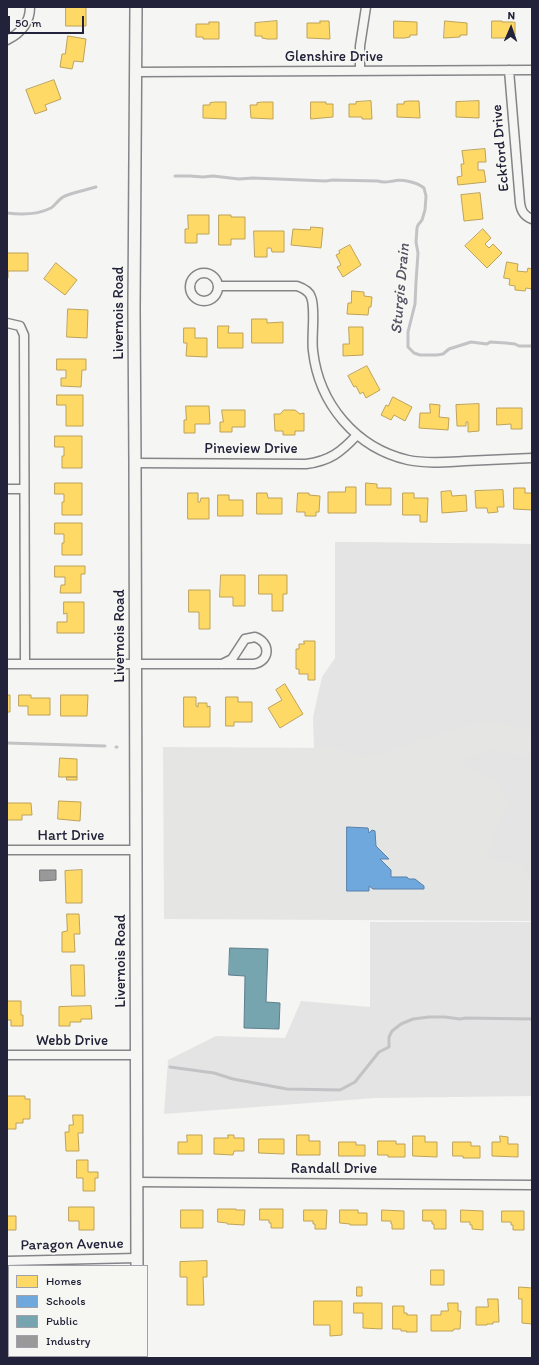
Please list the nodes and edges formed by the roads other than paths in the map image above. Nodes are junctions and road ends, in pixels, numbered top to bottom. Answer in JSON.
{"nodes":[{"id":1,"x":30,"y":7,"type":"edge"},
{"id":2,"x":136,"y":7,"type":"edge"},
{"id":3,"x":366,"y":7,"type":"edge"},
{"id":4,"x":7,"y":40,"type":"edge"},
{"id":5,"x":360,"y":70,"type":"junction"},
{"id":6,"x":509,"y":70,"type":"junction"},
{"id":7,"x":532,"y":70,"type":"edge"},
{"id":8,"x":136,"y":72,"type":"junction"},
{"id":9,"x":532,"y":219,"type":"edge"},
{"id":10,"x":218,"y":286,"type":"dead end"},
{"id":11,"x":7,"y":323,"type":"edge"},
{"id":12,"x":357,"y":435,"type":"junction"},
{"id":13,"x":532,"y":458,"type":"edge"},
{"id":14,"x":135,"y":463,"type":"junction"},
{"id":15,"x":7,"y":489,"type":"edge"},
{"id":16,"x":24,"y":489,"type":"junction"},
{"id":17,"x":7,"y":664,"type":"edge"},
{"id":18,"x":25,"y":664,"type":"junction"},
{"id":19,"x":222,"y":664,"type":"junction"},
{"id":20,"x":135,"y":665,"type":"junction"},
{"id":21,"x":7,"y":850,"type":"edge"},
{"id":22,"x":135,"y":850,"type":"junction"},
{"id":23,"x":7,"y":1055,"type":"edge"},
{"id":24,"x":136,"y":1055,"type":"junction"},
{"id":25,"x":136,"y":1182,"type":"junction"},
{"id":26,"x":532,"y":1185,"type":"edge"},
{"id":27,"x":7,"y":1261,"type":"edge"},
{"id":28,"x":137,"y":1262,"type":"edge"}],
"edges":[{"from":1,"to":4,"type":"street"},
{"from":2,"to":8,"type":"main road","name":"Livernois Road"},
{"from":3,"to":5,"type":"street"},
{"from":5,"to":6,"type":"street","name":"Glenshire Drive"},
{"from":5,"to":8,"type":"street","name":"Glenshire Drive"},
{"from":6,"to":7,"type":"street","name":"Glenshire Drive"},
{"from":6,"to":9,"type":"street","name":"Eckford Drive"},
{"from":8,"to":14,"type":"main road","name":"Livernois Road"},
{"from":10,"to":12,"type":"street"},
{"from":11,"to":16,"type":"street"},
{"from":12,"to":13,"type":"street"},
{"from":12,"to":14,"type":"street","name":"Pineview Drive"},
{"from":14,"to":20,"type":"main road","name":"Livernois Road"},
{"from":15,"to":16,"type":"street"},
{"from":16,"to":18,"type":"street"},
{"from":17,"to":18,"type":"street"},
{"from":18,"to":20,"type":"street"},
{"from":19,"to":19,"type":"street"},
{"from":19,"to":20,"type":"street"},
{"from":20,"to":22,"type":"main road","name":"Livernois Road"},
{"from":21,"to":22,"type":"street","name":"Hart Drive"},
{"from":22,"to":24,"type":"main road","name":"Livernois Road"},
{"from":23,"to":24,"type":"street","name":"Webb Drive"},
{"from":24,"to":25,"type":"main road","name":"Livernois Road"},
{"from":25,"to":26,"type":"street","name":"Randall Drive"},
{"from":25,"to":28,"type":"main road","name":"Livernois Road"},
{"from":27,"to":28,"type":"street","name":"Paragon Avenue"}]}
